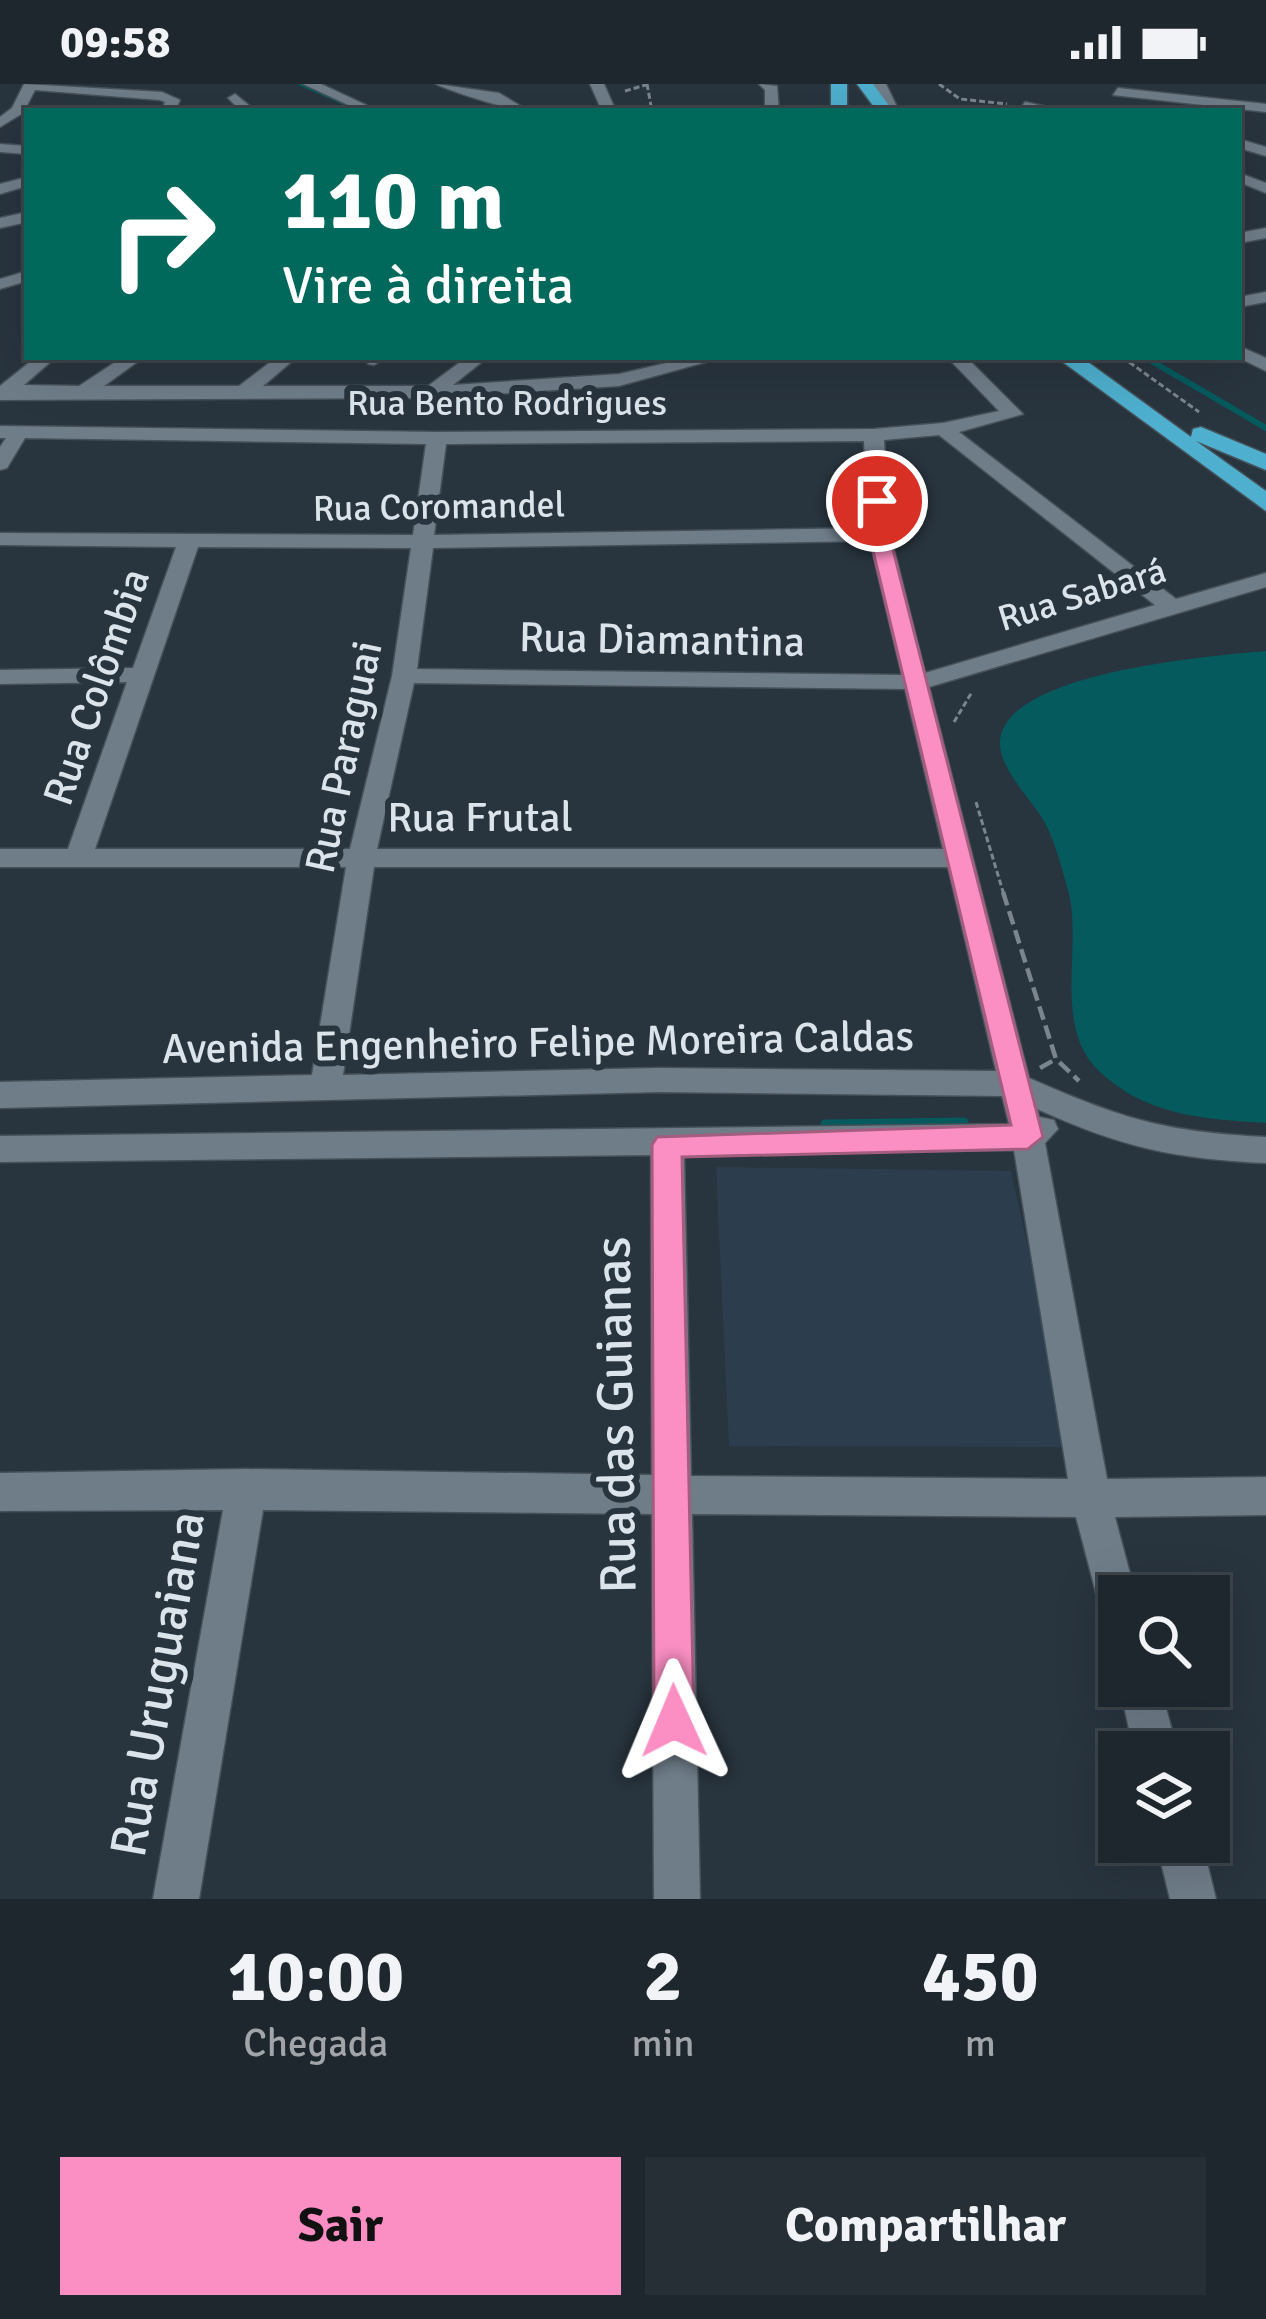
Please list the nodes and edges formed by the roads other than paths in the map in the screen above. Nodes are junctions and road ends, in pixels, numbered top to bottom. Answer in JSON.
{"nodes":[{"id":1,"x":290,"y":84,"type":"edge"},
{"id":2,"x":310,"y":84,"type":"edge"},
{"id":3,"x":443,"y":84,"type":"edge"},
{"id":4,"x":866,"y":84,"type":"edge"},
{"id":5,"x":1142,"y":84,"type":"edge"},
{"id":6,"x":31,"y":85,"type":"edge"},
{"id":7,"x":1231,"y":86,"type":"edge"},
{"id":8,"x":497,"y":90,"type":"edge"},
{"id":9,"x":1167,"y":94,"type":"junction"},
{"id":10,"x":235,"y":98,"type":"dead end"},
{"id":11,"x":1266,"y":99,"type":"edge"},
{"id":12,"x":473,"y":106,"type":"dead end"},
{"id":13,"x":1024,"y":106,"type":"road end"},
{"id":14,"x":169,"y":108,"type":"edge"},
{"id":15,"x":246,"y":108,"type":"edge"},
{"id":16,"x":344,"y":108,"type":"edge"},
{"id":17,"x":365,"y":108,"type":"edge"},
{"id":18,"x":886,"y":108,"type":"edge"},
{"id":19,"x":1038,"y":108,"type":"edge"},
{"id":20,"x":1161,"y":108,"type":"edge"},
{"id":21,"x":1266,"y":108,"type":"edge"},
{"id":22,"x":0,"y":123,"type":"edge"},
{"id":23,"x":44,"y":360,"type":"edge"},
{"id":24,"x":130,"y":360,"type":"edge"},
{"id":25,"x":284,"y":360,"type":"edge"},
{"id":26,"x":474,"y":360,"type":"edge"},
{"id":27,"x":601,"y":360,"type":"edge"},
{"id":28,"x":703,"y":360,"type":"edge"},
{"id":29,"x":959,"y":360,"type":"edge"},
{"id":30,"x":1070,"y":360,"type":"edge"},
{"id":31,"x":1105,"y":360,"type":"edge"},
{"id":32,"x":579,"y":382,"type":"junction"},
{"id":33,"x":246,"y":390,"type":"junction"},
{"id":34,"x":84,"y":391,"type":"junction"},
{"id":35,"x":432,"y":392,"type":"junction"},
{"id":36,"x":5,"y":393,"type":"edge"},
{"id":37,"x":1203,"y":424,"type":"junction"},
{"id":38,"x":943,"y":429,"type":"junction"},
{"id":39,"x":10,"y":432,"type":"edge"},
{"id":40,"x":874,"y":435,"type":"junction"},
{"id":41,"x":437,"y":438,"type":"junction"},
{"id":42,"x":1266,"y":463,"type":"edge"},
{"id":43,"x":0,"y":464,"type":"edge"},
{"id":44,"x":1266,"y":478,"type":"edge"},
{"id":45,"x":1238,"y":482,"type":"junction"},
{"id":46,"x":1266,"y":503,"type":"edge"},
{"id":47,"x":1266,"y":514,"type":"edge"},
{"id":48,"x":879,"y":534,"type":"junction"},
{"id":49,"x":0,"y":539,"type":"edge"},
{"id":50,"x":188,"y":542,"type":"junction"},
{"id":51,"x":422,"y":542,"type":"junction"},
{"id":52,"x":1266,"y":580,"type":"edge"},
{"id":53,"x":1170,"y":606,"type":"junction"},
{"id":54,"x":145,"y":675,"type":"junction"},
{"id":55,"x":404,"y":676,"type":"junction"},
{"id":56,"x":0,"y":677,"type":"edge"},
{"id":57,"x":919,"y":682,"type":"junction"},
{"id":58,"x":0,"y":858,"type":"edge"},
{"id":59,"x":78,"y":858,"type":"junction"},
{"id":60,"x":960,"y":858,"type":"junction"},
{"id":61,"x":361,"y":860,"type":"junction"},
{"id":62,"x":1012,"y":1084,"type":"junction"},
{"id":63,"x":326,"y":1091,"type":"junction"},
{"id":64,"x":0,"y":1095,"type":"edge"},
{"id":65,"x":1076,"y":1098,"type":"junction"},
{"id":66,"x":1028,"y":1137,"type":"junction"},
{"id":67,"x":667,"y":1145,"type":"junction"},
{"id":68,"x":0,"y":1150,"type":"edge"},
{"id":69,"x":1266,"y":1150,"type":"edge"},
{"id":70,"x":247,"y":1488,"type":"junction"},
{"id":71,"x":0,"y":1492,"type":"edge"},
{"id":72,"x":1266,"y":1496,"type":"edge"},
{"id":73,"x":670,"y":1498,"type":"junction"},
{"id":74,"x":1091,"y":1500,"type":"junction"},
{"id":75,"x":1110,"y":1575,"type":"edge"},
{"id":76,"x":1184,"y":1863,"type":"edge"},
{"id":77,"x":176,"y":1899,"type":"edge"},
{"id":78,"x":677,"y":1899,"type":"edge"},
{"id":79,"x":1193,"y":1899,"type":"edge"}],
"edges":[{"from":1,"to":16,"type":"street"},
{"from":2,"to":17,"type":"street"},
{"from":3,"to":8,"type":"street"},
{"from":4,"to":18,"type":"highway"},
{"from":5,"to":9,"type":"street"},
{"from":6,"to":14,"type":"street"},
{"from":6,"to":22,"type":"street"},
{"from":7,"to":11,"type":"street"},
{"from":8,"to":12,"type":"street"},
{"from":9,"to":20,"type":"street"},
{"from":9,"to":21,"type":"street"},
{"from":10,"to":15,"type":"street"},
{"from":13,"to":19,"type":"street"},
{"from":23,"to":36,"type":"street"},
{"from":24,"to":34,"type":"street"},
{"from":25,"to":33,"type":"street"},
{"from":26,"to":35,"type":"street"},
{"from":27,"to":32,"type":"street"},
{"from":28,"to":32,"type":"street"},
{"from":29,"to":38,"type":"street","name":"Rua Bento Rodrigues"},
{"from":30,"to":45,"type":"highway"},
{"from":31,"to":37,"type":"highway"},
{"from":32,"to":35,"type":"street"},
{"from":33,"to":34,"type":"street"},
{"from":33,"to":35,"type":"street"},
{"from":34,"to":36,"type":"street"},
{"from":37,"to":42,"type":"highway"},
{"from":37,"to":44,"type":"highway"},
{"from":38,"to":40,"type":"street","name":"Rua Bento Rodrigues"},
{"from":38,"to":53,"type":"street"},
{"from":39,"to":41,"type":"street","name":"Rua Bento Rodrigues"},
{"from":39,"to":43,"type":"street"},
{"from":40,"to":41,"type":"street","name":"Rua Bento Rodrigues"},
{"from":40,"to":48,"type":"street"},
{"from":41,"to":51,"type":"street","name":"Rua Paraguai"},
{"from":45,"to":46,"type":"highway"},
{"from":45,"to":47,"type":"highway"},
{"from":48,"to":51,"type":"street","name":"Rua Coromandel"},
{"from":48,"to":57,"type":"street"},
{"from":49,"to":50,"type":"street","name":"Rua Coromandel"},
{"from":50,"to":51,"type":"street","name":"Rua Coromandel"},
{"from":50,"to":54,"type":"street","name":"Rua Colômbia"},
{"from":51,"to":55,"type":"street","name":"Rua Paraguai"},
{"from":52,"to":53,"type":"street","name":"Rua Sabará"},
{"from":53,"to":57,"type":"street","name":"Rua Sabará"},
{"from":54,"to":56,"type":"street"},
{"from":54,"to":59,"type":"street","name":"Rua Colômbia"},
{"from":55,"to":57,"type":"street","name":"Rua Diamantina"},
{"from":55,"to":61,"type":"street","name":"Rua Paraguai"},
{"from":57,"to":60,"type":"street"},
{"from":58,"to":59,"type":"street","name":"Rua Frutal"},
{"from":59,"to":61,"type":"street","name":"Rua Frutal"},
{"from":60,"to":61,"type":"street","name":"Rua Frutal"},
{"from":60,"to":62,"type":"street"},
{"from":61,"to":63,"type":"street","name":"Rua Paraguai"},
{"from":62,"to":63,"type":"street","name":"Avenida Engenheiro Felipe Moreira Caldas"},
{"from":62,"to":65,"type":"street","name":"Avenida Engenheiro Felipe Moreira Caldas"},
{"from":62,"to":66,"type":"street"},
{"from":63,"to":64,"type":"street","name":"Avenida Engenheiro Felipe Moreira Caldas"},
{"from":65,"to":66,"type":"street"},
{"from":65,"to":69,"type":"street","name":"Avenida Engenheiro Felipe Moreira Caldas"},
{"from":66,"to":67,"type":"street"},
{"from":66,"to":74,"type":"street"},
{"from":67,"to":68,"type":"street"},
{"from":67,"to":73,"type":"street","name":"Rua das Guianas"},
{"from":70,"to":71,"type":"street"},
{"from":70,"to":73,"type":"street"},
{"from":70,"to":77,"type":"street","name":"Rua Uruguaiana"},
{"from":72,"to":74,"type":"street"},
{"from":73,"to":74,"type":"street"},
{"from":73,"to":78,"type":"street","name":"Rua das Guianas"},
{"from":74,"to":75,"type":"street"},
{"from":76,"to":79,"type":"street"}]}
